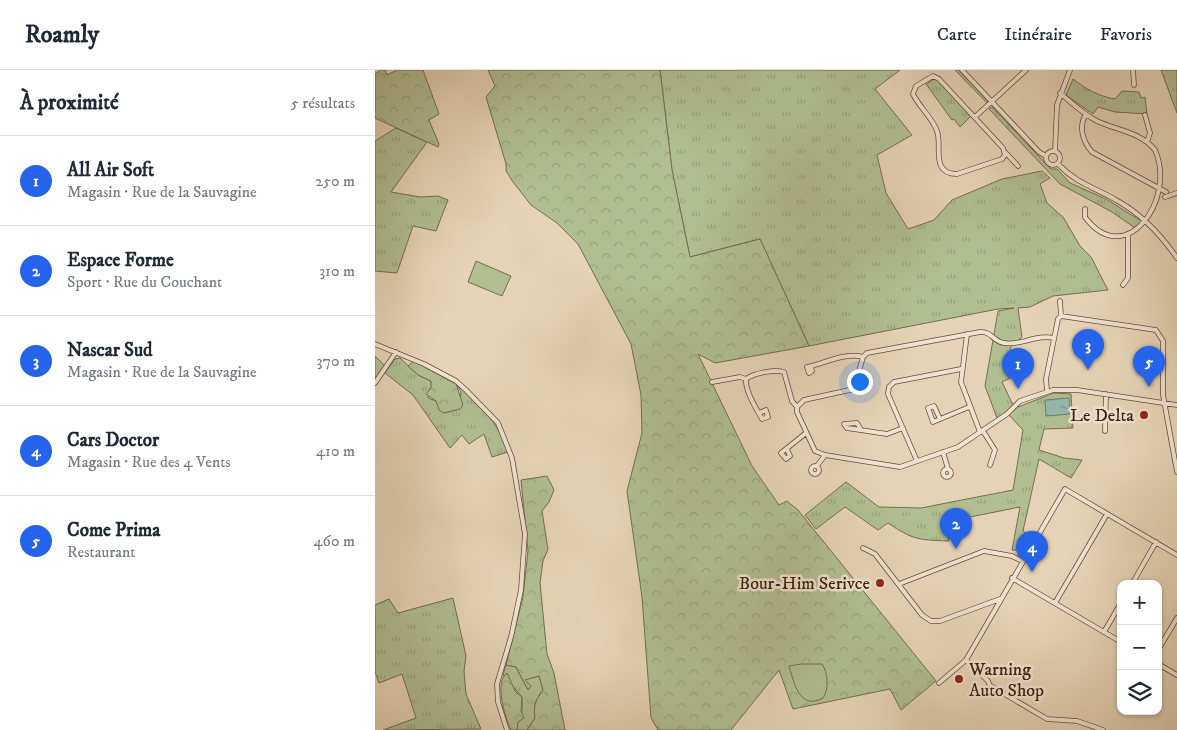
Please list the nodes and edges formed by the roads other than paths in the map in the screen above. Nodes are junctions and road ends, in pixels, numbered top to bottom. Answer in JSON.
{"nodes":[{"id":1,"x":970,"y":70,"type":"edge"},
{"id":2,"x":1026,"y":70,"type":"edge"},
{"id":3,"x":1070,"y":70,"type":"edge"},
{"id":4,"x":1133,"y":70,"type":"edge"},
{"id":5,"x":964,"y":72,"type":"edge"},
{"id":6,"x":1134,"y":85,"type":"dead end"},
{"id":7,"x":1060,"y":94,"type":"junction"},
{"id":8,"x":992,"y":102,"type":"junction"},
{"id":9,"x":1086,"y":114,"type":"junction"},
{"id":10,"x":1145,"y":115,"type":"dead end"},
{"id":11,"x":975,"y":118,"type":"junction"},
{"id":12,"x":1147,"y":142,"type":"junction"},
{"id":13,"x":1055,"y":151,"type":"junction"},
{"id":14,"x":1005,"y":152,"type":"junction"},
{"id":15,"x":1046,"y":156,"type":"junction"},
{"id":16,"x":1058,"y":164,"type":"junction"},
{"id":17,"x":1018,"y":166,"type":"dead end"},
{"id":18,"x":1165,"y":174,"type":"dead end"},
{"id":19,"x":1166,"y":182,"type":"dead end"},
{"id":20,"x":1177,"y":193,"type":"edge"},
{"id":21,"x":1165,"y":194,"type":"junction"},
{"id":22,"x":1161,"y":206,"type":"dead end"},
{"id":23,"x":1085,"y":209,"type":"dead end"},
{"id":24,"x":1153,"y":220,"type":"dead end"},
{"id":25,"x":1149,"y":224,"type":"junction"},
{"id":26,"x":1129,"y":235,"type":"junction"},
{"id":27,"x":1177,"y":258,"type":"edge"},
{"id":28,"x":1123,"y":285,"type":"dead end"},
{"id":29,"x":1060,"y":301,"type":"dead end"},
{"id":30,"x":1061,"y":316,"type":"junction"},
{"id":31,"x":967,"y":334,"type":"junction"},
{"id":32,"x":1054,"y":338,"type":"junction"},
{"id":33,"x":375,"y":344,"type":"edge"},
{"id":34,"x":396,"y":352,"type":"junction"},
{"id":35,"x":863,"y":357,"type":"junction"},
{"id":36,"x":811,"y":367,"type":"dead end"},
{"id":37,"x":961,"y":369,"type":"junction"},
{"id":38,"x":746,"y":379,"type":"junction"},
{"id":39,"x":712,"y":382,"type":"dead end"},
{"id":40,"x":375,"y":383,"type":"edge"},
{"id":41,"x":1047,"y":391,"type":"junction"},
{"id":42,"x":1106,"y":394,"type":"junction"},
{"id":43,"x":1164,"y":404,"type":"junction"},
{"id":44,"x":1177,"y":405,"type":"edge"},
{"id":45,"x":797,"y":407,"type":"junction"},
{"id":46,"x":969,"y":407,"type":"junction"},
{"id":47,"x":759,"y":413,"type":"dead end"},
{"id":48,"x":940,"y":419,"type":"dead end"},
{"id":49,"x":903,"y":428,"type":"junction"},
{"id":50,"x":861,"y":430,"type":"dead end"},
{"id":51,"x":1105,"y":431,"type":"dead end"},
{"id":52,"x":981,"y":432,"type":"junction"},
{"id":53,"x":806,"y":433,"type":"junction"},
{"id":54,"x":787,"y":449,"type":"dead end"},
{"id":55,"x":943,"y":452,"type":"junction"},
{"id":56,"x":825,"y":455,"type":"junction"},
{"id":57,"x":917,"y":461,"type":"junction"},
{"id":58,"x":990,"y":465,"type":"dead end"},
{"id":59,"x":817,"y":466,"type":"dead end"},
{"id":60,"x":948,"y":469,"type":"dead end"},
{"id":61,"x":1177,"y":472,"type":"edge"},
{"id":62,"x":1107,"y":514,"type":"junction"},
{"id":63,"x":1156,"y":542,"type":"junction"},
{"id":64,"x":863,"y":548,"type":"dead end"},
{"id":65,"x":1177,"y":555,"type":"edge"},
{"id":66,"x":1022,"y":561,"type":"junction"},
{"id":67,"x":1012,"y":578,"type":"junction"},
{"id":68,"x":1134,"y":580,"type":"edge"},
{"id":69,"x":899,"y":584,"type":"junction"},
{"id":70,"x":1000,"y":599,"type":"junction"},
{"id":71,"x":1055,"y":603,"type":"junction"},
{"id":72,"x":1117,"y":610,"type":"edge"},
{"id":73,"x":1177,"y":618,"type":"edge"},
{"id":74,"x":1104,"y":632,"type":"junction"},
{"id":75,"x":1117,"y":640,"type":"edge"},
{"id":76,"x":1162,"y":643,"type":"edge"},
{"id":77,"x":965,"y":660,"type":"junction"},
{"id":78,"x":1162,"y":666,"type":"edge"},
{"id":79,"x":1177,"y":675,"type":"edge"},
{"id":80,"x":939,"y":683,"type":"dead end"},
{"id":81,"x":991,"y":686,"type":"junction"},
{"id":82,"x":993,"y":694,"type":"dead end"},
{"id":83,"x":507,"y":730,"type":"edge"},
{"id":84,"x":1103,"y":730,"type":"edge"}],
"edges":[{"from":1,"to":5,"type":"street"},
{"from":2,"to":8,"type":"street"},
{"from":3,"to":7,"type":"street"},
{"from":4,"to":6,"type":"street"},
{"from":5,"to":8,"type":"street"},
{"from":7,"to":9,"type":"street"},
{"from":7,"to":13,"type":"street"},
{"from":8,"to":11,"type":"street"},
{"from":8,"to":15,"type":"street"},
{"from":9,"to":12,"type":"street"},
{"from":9,"to":21,"type":"street"},
{"from":10,"to":12,"type":"street"},
{"from":11,"to":14,"type":"street"},
{"from":11,"to":14,"type":"street"},
{"from":12,"to":18,"type":"street"},
{"from":13,"to":15,"type":"street"},
{"from":13,"to":16,"type":"street"},
{"from":14,"to":17,"type":"street"},
{"from":15,"to":16,"type":"street"},
{"from":16,"to":25,"type":"street"},
{"from":19,"to":21,"type":"street"},
{"from":20,"to":21,"type":"street"},
{"from":21,"to":22,"type":"street"},
{"from":23,"to":26,"type":"street"},
{"from":24,"to":25,"type":"street"},
{"from":25,"to":26,"type":"street"},
{"from":25,"to":27,"type":"street"},
{"from":26,"to":28,"type":"street"},
{"from":29,"to":30,"type":"street"},
{"from":30,"to":32,"type":"street"},
{"from":30,"to":43,"type":"street"},
{"from":31,"to":32,"type":"street"},
{"from":31,"to":35,"type":"street"},
{"from":31,"to":37,"type":"street"},
{"from":32,"to":41,"type":"street"},
{"from":33,"to":34,"type":"street"},
{"from":34,"to":40,"type":"street"},
{"from":34,"to":83,"type":"street"},
{"from":35,"to":36,"type":"street"},
{"from":35,"to":45,"type":"street"},
{"from":37,"to":46,"type":"street"},
{"from":37,"to":49,"type":"street"},
{"from":38,"to":39,"type":"street"},
{"from":38,"to":45,"type":"street"},
{"from":38,"to":47,"type":"street"},
{"from":41,"to":42,"type":"street"},
{"from":41,"to":52,"type":"street"},
{"from":42,"to":43,"type":"street"},
{"from":42,"to":51,"type":"street"},
{"from":43,"to":44,"type":"street"},
{"from":43,"to":61,"type":"street"},
{"from":45,"to":53,"type":"street"},
{"from":46,"to":48,"type":"street"},
{"from":46,"to":52,"type":"street"},
{"from":49,"to":50,"type":"street"},
{"from":49,"to":57,"type":"street"},
{"from":52,"to":55,"type":"street"},
{"from":52,"to":58,"type":"street"},
{"from":53,"to":54,"type":"street"},
{"from":53,"to":56,"type":"street"},
{"from":55,"to":57,"type":"street"},
{"from":55,"to":60,"type":"street"},
{"from":56,"to":57,"type":"street"},
{"from":56,"to":59,"type":"street"},
{"from":62,"to":63,"type":"street"},
{"from":62,"to":66,"type":"street"},
{"from":62,"to":71,"type":"street"},
{"from":63,"to":65,"type":"street"},
{"from":63,"to":68,"type":"street"},
{"from":64,"to":69,"type":"street"},
{"from":66,"to":67,"type":"street"},
{"from":66,"to":69,"type":"street"},
{"from":67,"to":70,"type":"street"},
{"from":67,"to":71,"type":"street"},
{"from":69,"to":70,"type":"street"},
{"from":70,"to":77,"type":"street"},
{"from":71,"to":74,"type":"street"},
{"from":72,"to":74,"type":"street"},
{"from":73,"to":76,"type":"street"},
{"from":74,"to":75,"type":"street"},
{"from":77,"to":80,"type":"street"},
{"from":77,"to":81,"type":"street"},
{"from":78,"to":79,"type":"street"},
{"from":81,"to":82,"type":"street"},
{"from":81,"to":84,"type":"street"}]}
